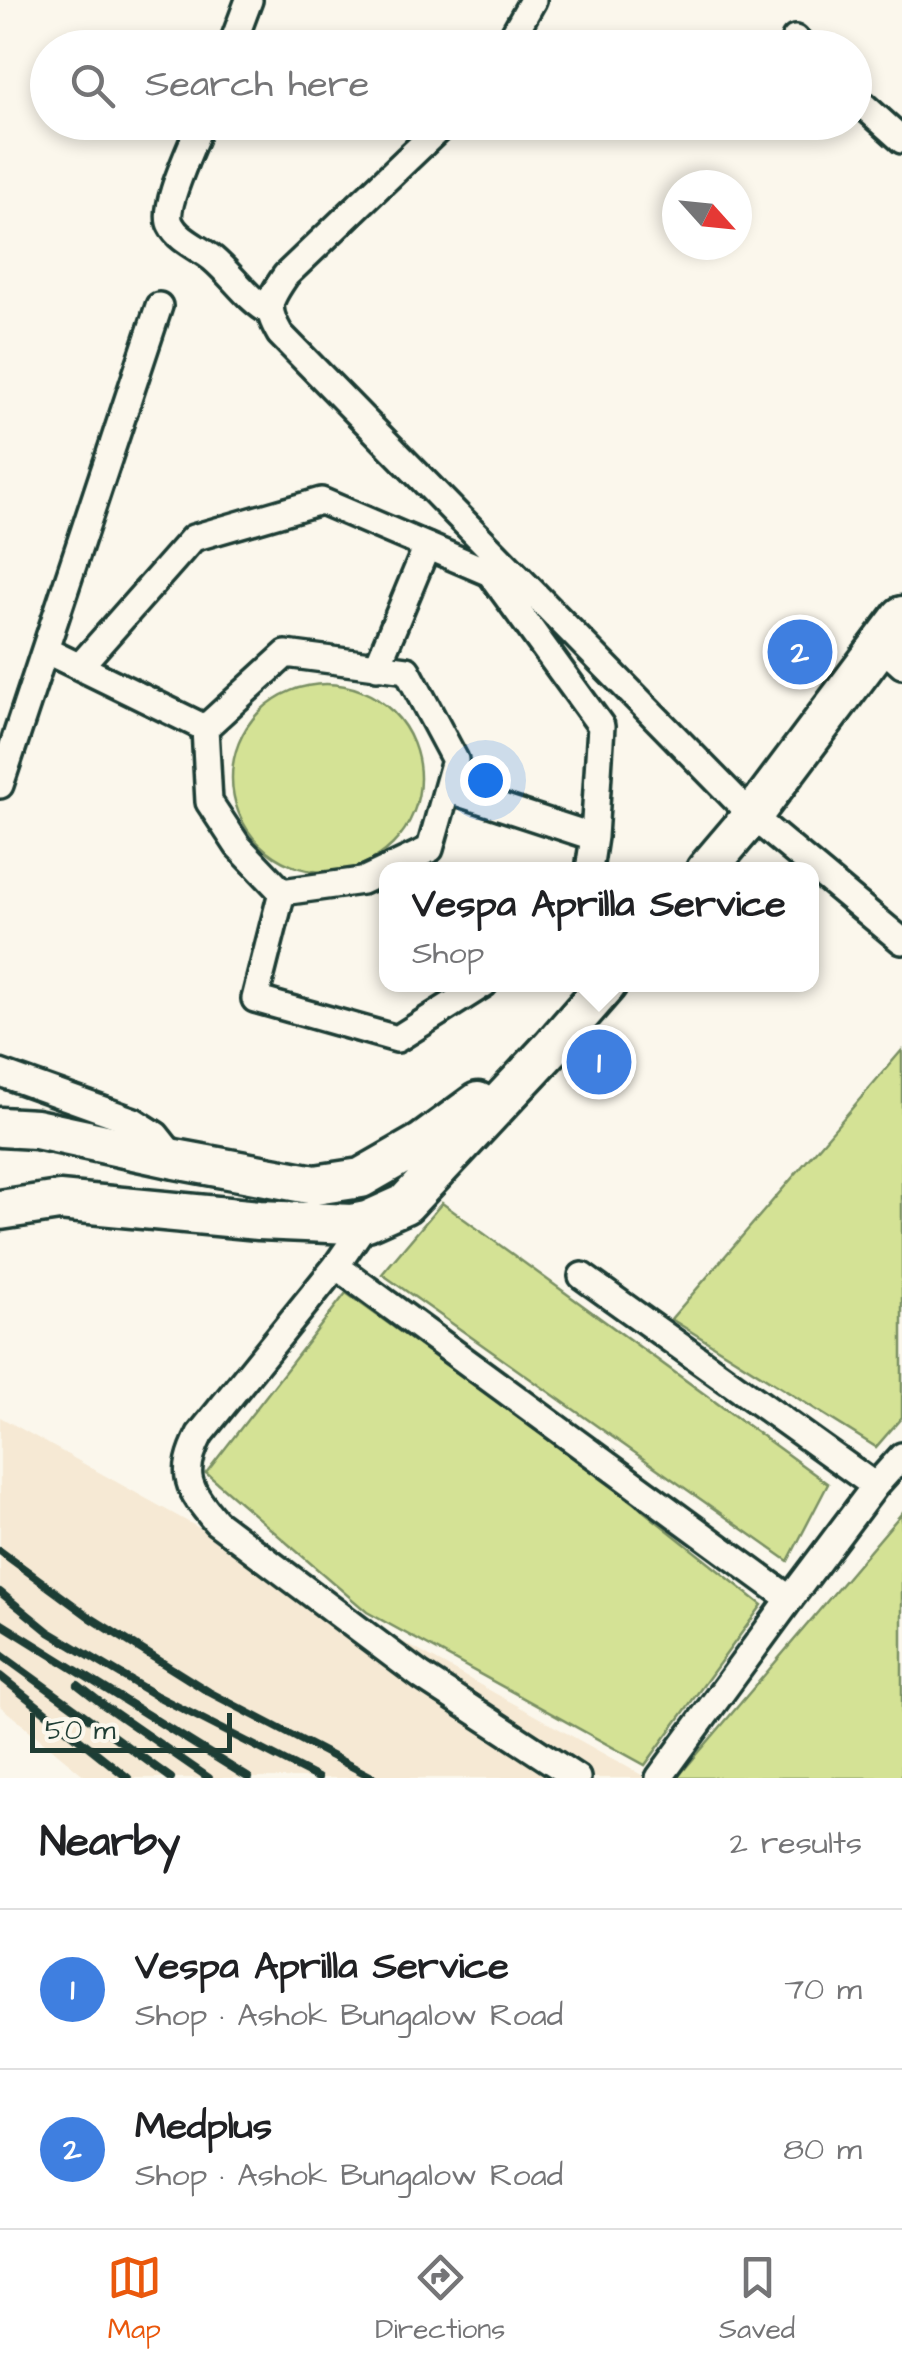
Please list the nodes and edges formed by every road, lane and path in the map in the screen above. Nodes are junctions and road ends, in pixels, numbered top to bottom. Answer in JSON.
{"nodes":[{"id":1,"x":249,"y":0,"type":"edge"},
{"id":2,"x":533,"y":0,"type":"edge"},
{"id":3,"x":238,"y":30,"type":"edge"},
{"id":4,"x":516,"y":30,"type":"edge"},
{"id":5,"x":872,"y":114,"type":"edge"},
{"id":6,"x":195,"y":140,"type":"edge"},
{"id":7,"x":427,"y":140,"type":"edge"},
{"id":8,"x":902,"y":140,"type":"edge"},
{"id":9,"x":159,"y":306,"type":"dead end"},
{"id":10,"x":270,"y":312,"type":"junction"},
{"id":11,"x":427,"y":546,"type":"junction"},
{"id":12,"x":895,"y":642,"type":"edge"},
{"id":13,"x":45,"y":650,"type":"junction"},
{"id":14,"x":80,"y":666,"type":"junction"},
{"id":15,"x":377,"y":667,"type":"junction"},
{"id":16,"x":205,"y":728,"type":"junction"},
{"id":17,"x":0,"y":785,"type":"edge"},
{"id":18,"x":447,"y":789,"type":"junction"},
{"id":19,"x":752,"y":816,"type":"junction"},
{"id":20,"x":594,"y":837,"type":"junction"},
{"id":21,"x":401,"y":862,"type":"edge"},
{"id":22,"x":589,"y":862,"type":"edge"},
{"id":23,"x":713,"y":862,"type":"edge"},
{"id":24,"x":807,"y":862,"type":"edge"},
{"id":25,"x":379,"y":872,"type":"edge"},
{"id":26,"x":819,"y":872,"type":"edge"},
{"id":27,"x":282,"y":892,"type":"junction"},
{"id":28,"x":902,"y":941,"type":"edge"},
{"id":29,"x":471,"y":992,"type":"edge"},
{"id":30,"x":600,"y":992,"type":"edge"},
{"id":31,"x":552,"y":1048,"type":"junction"},
{"id":32,"x":0,"y":1073,"type":"edge"},
{"id":33,"x":0,"y":1127,"type":"edge"},
{"id":34,"x":175,"y":1159,"type":"junction"},
{"id":35,"x":0,"y":1210,"type":"edge"},
{"id":36,"x":367,"y":1221,"type":"junction"},
{"id":37,"x":336,"y":1266,"type":"junction"},
{"id":38,"x":582,"y":1276,"type":"dead end"},
{"id":39,"x":902,"y":1456,"type":"edge"},
{"id":40,"x":875,"y":1486,"type":"junction"},
{"id":41,"x":790,"y":1599,"type":"junction"},
{"id":42,"x":577,"y":1778,"type":"edge"},
{"id":43,"x":659,"y":1778,"type":"edge"}],
"edges":[{"from":1,"to":3,"type":"street"},
{"from":2,"to":4,"type":"street"},
{"from":5,"to":8,"type":"street"},
{"from":6,"to":10,"type":"street"},
{"from":7,"to":10,"type":"street"},
{"from":9,"to":13,"type":"street"},
{"from":10,"to":19,"type":"street"},
{"from":11,"to":14,"type":"street"},
{"from":11,"to":15,"type":"street"},
{"from":11,"to":20,"type":"street"},
{"from":12,"to":19,"type":"street"},
{"from":13,"to":14,"type":"street"},
{"from":13,"to":17,"type":"street"},
{"from":14,"to":16,"type":"street"},
{"from":15,"to":16,"type":"street"},
{"from":15,"to":18,"type":"street"},
{"from":16,"to":27,"type":"street"},
{"from":18,"to":20,"type":"street"},
{"from":18,"to":21,"type":"street"},
{"from":19,"to":23,"type":"street"},
{"from":19,"to":24,"type":"street"},
{"from":20,"to":22,"type":"street"},
{"from":25,"to":27,"type":"street"},
{"from":26,"to":28,"type":"street"},
{"from":27,"to":29,"type":"street"},
{"from":30,"to":31,"type":"street"},
{"from":31,"to":34,"type":"street"},
{"from":31,"to":36,"type":"street"},
{"from":32,"to":34,"type":"street"},
{"from":33,"to":34,"type":"street"},
{"from":35,"to":36,"type":"street"},
{"from":36,"to":37,"type":"street"},
{"from":37,"to":41,"type":"street"},
{"from":37,"to":42,"type":"street"},
{"from":38,"to":40,"type":"street"},
{"from":39,"to":40,"type":"street"},
{"from":40,"to":41,"type":"street"},
{"from":41,"to":43,"type":"street"}]}
